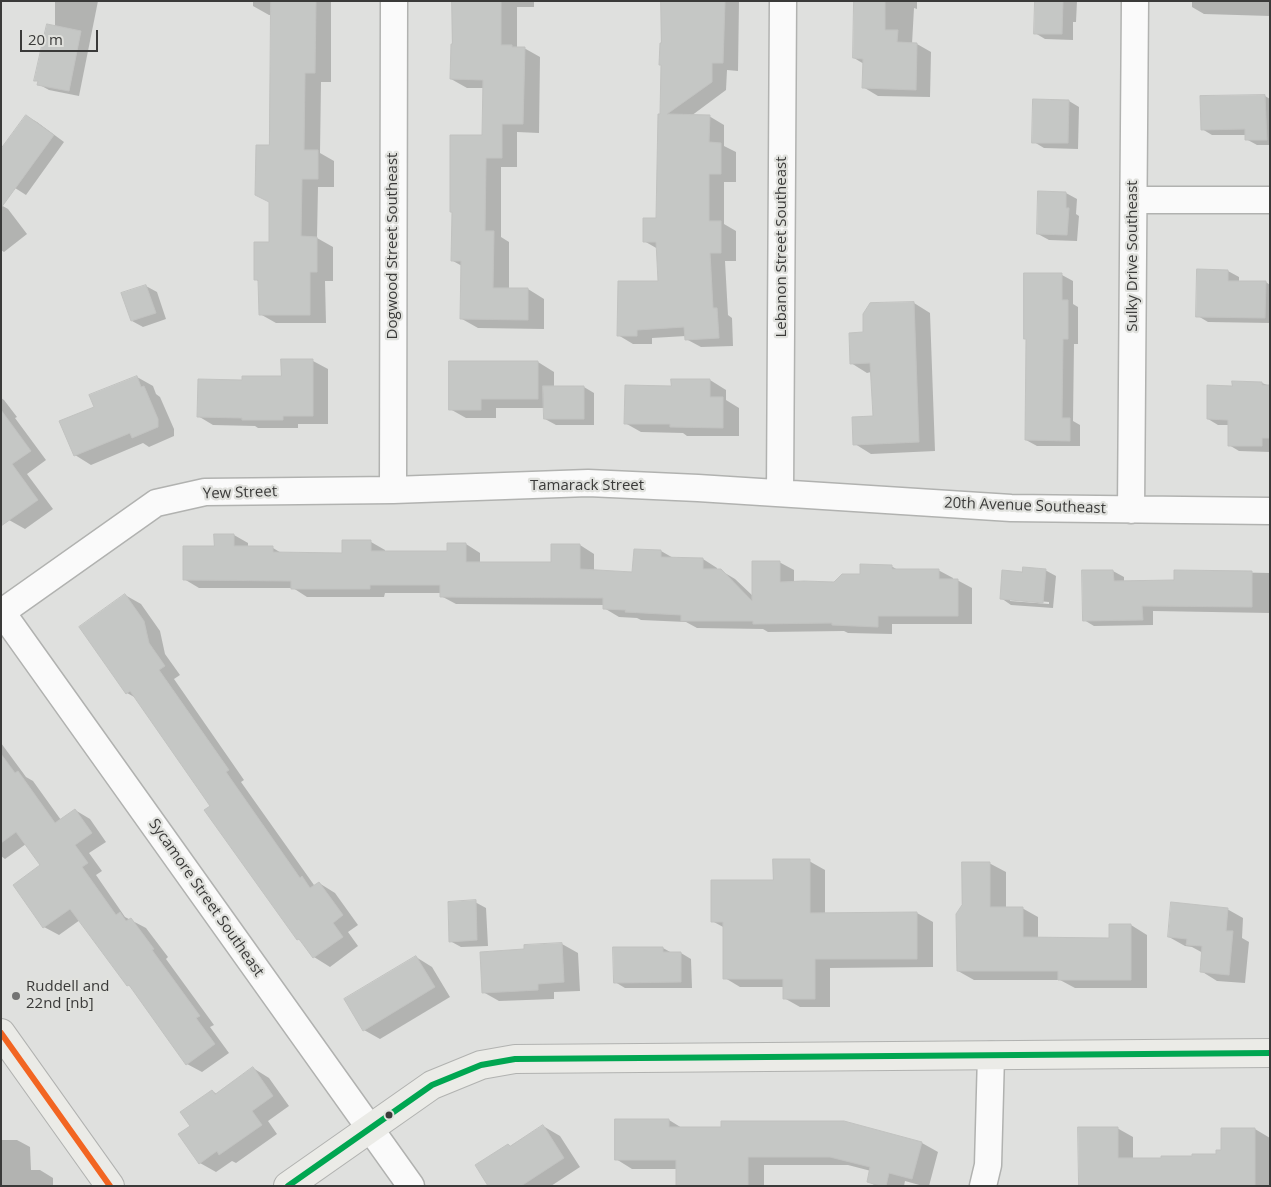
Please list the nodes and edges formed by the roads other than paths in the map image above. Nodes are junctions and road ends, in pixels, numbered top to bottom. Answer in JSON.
{"nodes":[{"id":1,"x":394,"y":1,"type":"edge"},
{"id":2,"x":783,"y":1,"type":"edge"},
{"id":3,"x":1135,"y":1,"type":"edge"},
{"id":4,"x":1134,"y":200,"type":"junction"},
{"id":5,"x":1270,"y":200,"type":"edge"},
{"id":6,"x":393,"y":490,"type":"junction"},
{"id":7,"x":780,"y":493,"type":"junction"},
{"id":8,"x":1131,"y":510,"type":"junction"},
{"id":9,"x":1270,"y":511,"type":"edge"},
{"id":10,"x":2,"y":612,"type":"edge"},
{"id":11,"x":1,"y":1033,"type":"edge"},
{"id":12,"x":1270,"y":1052,"type":"edge"},
{"id":13,"x":991,"y":1055,"type":"junction"},
{"id":14,"x":370,"y":1128,"type":"junction"},
{"id":15,"x":110,"y":1186,"type":"edge"},
{"id":16,"x":288,"y":1186,"type":"edge"},
{"id":17,"x":411,"y":1186,"type":"edge"},
{"id":18,"x":982,"y":1186,"type":"edge"}],
"edges":[{"from":1,"to":6,"type":"street","name":"Dogwood Street Southeast"},
{"from":2,"to":7,"type":"street","name":"Lebanon Street Southeast"},
{"from":3,"to":4,"type":"street","name":"Sulky Drive Southeast"},
{"from":4,"to":5,"type":"street"},
{"from":4,"to":8,"type":"street","name":"Sulky Drive Southeast"},
{"from":6,"to":7,"type":"street","name":"Tamarack Street"},
{"from":6,"to":10,"type":"street","name":"Yew Street"},
{"from":7,"to":8,"type":"street","name":"20th Avenue Southeast"},
{"from":8,"to":9,"type":"street","name":"20th Avenue Southeast"},
{"from":10,"to":14,"type":"street","name":"Sycamore Street Southeast"},
{"from":11,"to":15,"type":"street"},
{"from":12,"to":13,"type":"street"},
{"from":13,"to":14,"type":"street"},
{"from":13,"to":18,"type":"street"},
{"from":14,"to":16,"type":"street"},
{"from":14,"to":17,"type":"street","name":"Sycamore Street Southeast"}]}
